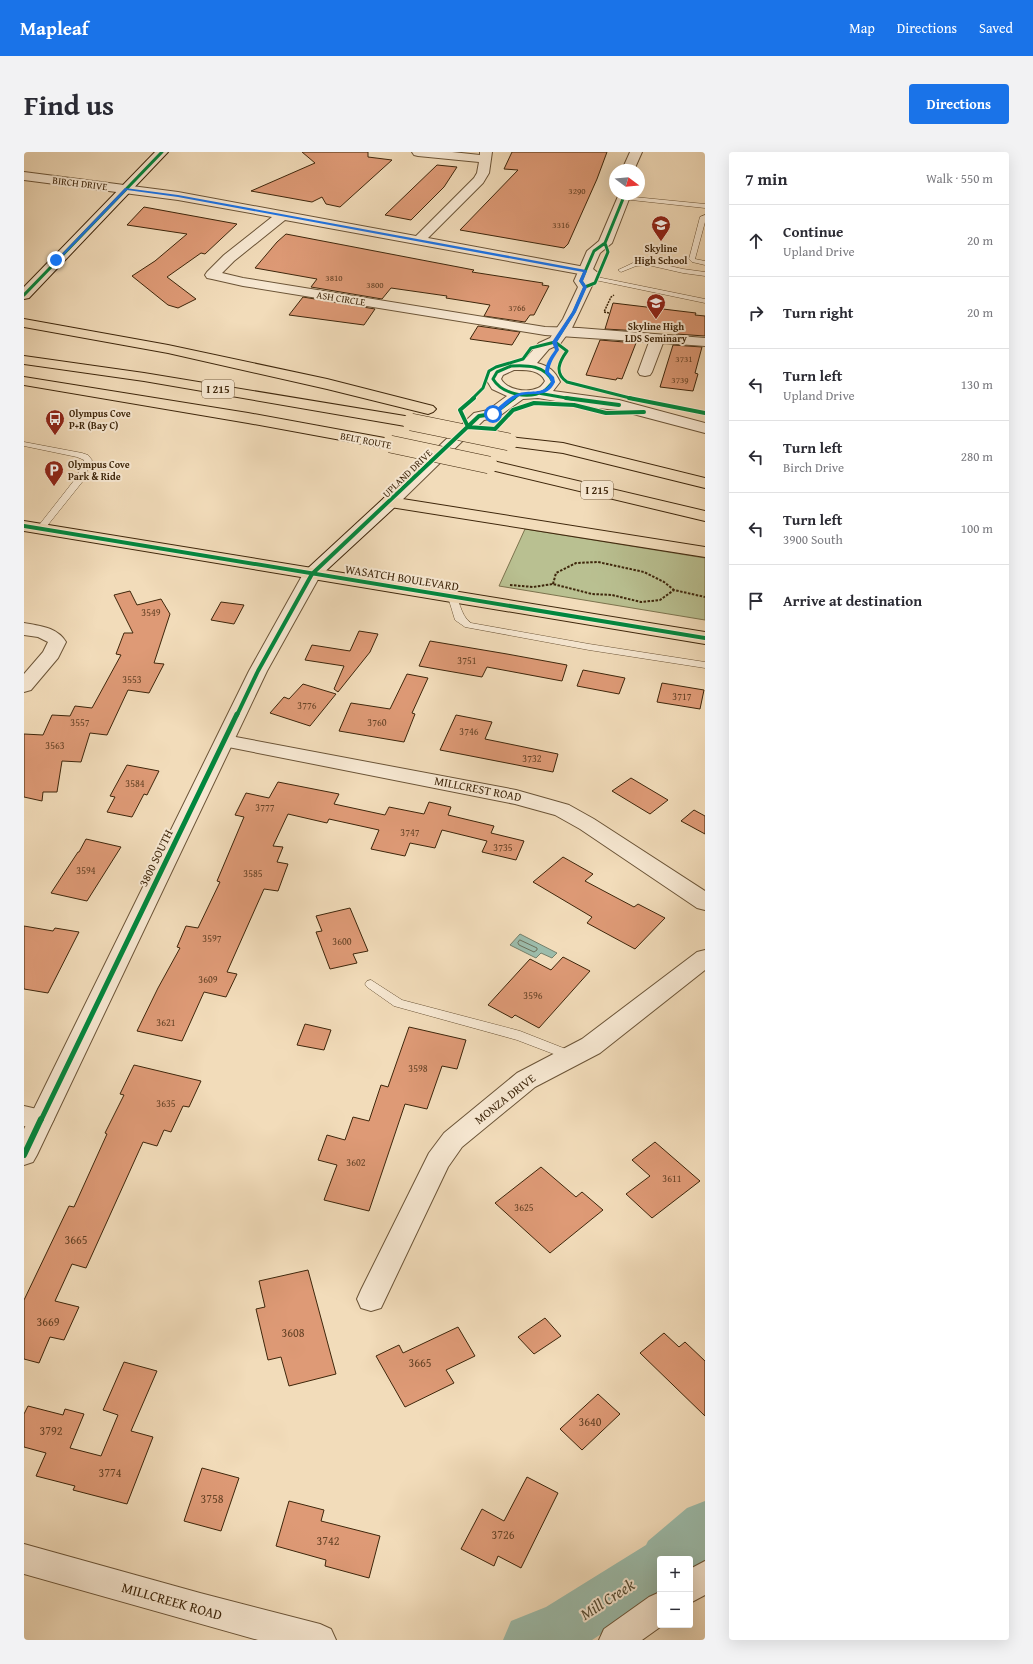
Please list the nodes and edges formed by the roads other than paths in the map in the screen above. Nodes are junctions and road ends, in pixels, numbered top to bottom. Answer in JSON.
{"nodes":[{"id":1,"x":162,"y":152,"type":"edge"},
{"id":2,"x":418,"y":152,"type":"edge"},
{"id":3,"x":636,"y":152,"type":"edge"},
{"id":4,"x":485,"y":155,"type":"edge"},
{"id":5,"x":631,"y":164,"type":"edge"},
{"id":6,"x":24,"y":176,"type":"edge"},
{"id":7,"x":126,"y":189,"type":"junction"},
{"id":8,"x":645,"y":199,"type":"edge"},
{"id":9,"x":622,"y":200,"type":"edge"},
{"id":10,"x":705,"y":206,"type":"edge"},
{"id":11,"x":282,"y":215,"type":"junction"},
{"id":12,"x":705,"y":217,"type":"edge"},
{"id":13,"x":418,"y":241,"type":"junction"},
{"id":14,"x":705,"y":263,"type":"edge"},
{"id":15,"x":621,"y":270,"type":"dead end"},
{"id":16,"x":705,"y":274,"type":"edge"},
{"id":17,"x":589,"y":279,"type":"junction"},
{"id":18,"x":24,"y":295,"type":"edge"},
{"id":19,"x":705,"y":301,"type":"edge"},
{"id":20,"x":24,"y":323,"type":"edge"},
{"id":21,"x":558,"y":337,"type":"junction"},
{"id":22,"x":658,"y":338,"type":"junction"},
{"id":23,"x":705,"y":342,"type":"edge"},
{"id":24,"x":24,"y":360,"type":"edge"},
{"id":25,"x":521,"y":366,"type":"junction"},
{"id":26,"x":645,"y":372,"type":"dead end"},
{"id":27,"x":550,"y":377,"type":"junction"},
{"id":28,"x":24,"y":381,"type":"edge"},
{"id":29,"x":495,"y":386,"type":"junction"},
{"id":30,"x":538,"y":393,"type":"junction"},
{"id":31,"x":518,"y":394,"type":"junction"},
{"id":32,"x":618,"y":405,"type":"junction"},
{"id":33,"x":479,"y":416,"type":"junction"},
{"id":34,"x":705,"y":428,"type":"edge"},
{"id":35,"x":513,"y":437,"type":"junction"},
{"id":36,"x":24,"y":444,"type":"edge"},
{"id":37,"x":705,"y":483,"type":"edge"},
{"id":38,"x":390,"y":502,"type":"junction"},
{"id":39,"x":705,"y":516,"type":"edge"},
{"id":40,"x":32,"y":527,"type":"edge"},
{"id":41,"x":705,"y":552,"type":"edge"},
{"id":42,"x":312,"y":574,"type":"junction"},
{"id":43,"x":452,"y":597,"type":"junction"},
{"id":44,"x":24,"y":629,"type":"edge"},
{"id":45,"x":705,"y":638,"type":"edge"},
{"id":46,"x":705,"y":665,"type":"edge"},
{"id":47,"x":24,"y":686,"type":"edge"},
{"id":48,"x":225,"y":741,"type":"junction"},
{"id":49,"x":705,"y":902,"type":"edge"},
{"id":50,"x":705,"y":958,"type":"edge"},
{"id":51,"x":371,"y":984,"type":"dead end"},
{"id":52,"x":572,"y":1056,"type":"junction"},
{"id":53,"x":32,"y":1118,"type":"edge"},
{"id":54,"x":24,"y":1154,"type":"edge"},
{"id":55,"x":371,"y":1299,"type":"dead end"},
{"id":56,"x":24,"y":1559,"type":"edge"},
{"id":57,"x":705,"y":1577,"type":"edge"},
{"id":58,"x":693,"y":1586,"type":"edge"},
{"id":59,"x":657,"y":1610,"type":"edge"},
{"id":60,"x":320,"y":1640,"type":"edge"},
{"id":61,"x":615,"y":1640,"type":"edge"}],
"edges":[{"from":1,"to":7,"type":"street"},
{"from":2,"to":4,"type":"street"},
{"from":3,"to":5,"type":"street"},
{"from":4,"to":13,"type":"street"},
{"from":6,"to":7,"type":"street","name":"BIRCH DRIVE"},
{"from":7,"to":11,"type":"street","name":"BIRCH DRIVE"},
{"from":7,"to":18,"type":"street"},
{"from":8,"to":10,"type":"lane"},
{"from":9,"to":17,"type":"street"},
{"from":11,"to":13,"type":"street","name":"BIRCH DRIVE"},
{"from":11,"to":21,"type":"street","name":"ASH CIRCLE"},
{"from":12,"to":14,"type":"lane"},
{"from":13,"to":17,"type":"street","name":"BIRCH DRIVE"},
{"from":15,"to":16,"type":"lane"},
{"from":17,"to":19,"type":"lane"},
{"from":17,"to":21,"type":"street"},
{"from":20,"to":35,"type":"main road"},
{"from":21,"to":22,"type":"street"},
{"from":21,"to":25,"type":"street"},
{"from":21,"to":27,"type":"street"},
{"from":22,"to":23,"type":"street"},
{"from":22,"to":26,"type":"street"},
{"from":24,"to":35,"type":"main road","number":"I 215","bridge":true},
{"from":25,"to":27,"type":"street"},
{"from":25,"to":29,"type":"street","name":"UPLAND DRIVE"},
{"from":27,"to":30,"type":"street"},
{"from":27,"to":32,"type":"street"},
{"from":28,"to":39,"type":"main road","name":"BELT ROUTE","number":"I 215","bridge":true},
{"from":29,"to":31,"type":"street"},
{"from":29,"to":33,"type":"street","name":"UPLAND DRIVE"},
{"from":30,"to":31,"type":"street"},
{"from":30,"to":32,"type":"street"},
{"from":31,"to":33,"type":"street","name":"UPLAND DRIVE"},
{"from":32,"to":34,"type":"street"},
{"from":33,"to":38,"type":"street","name":"UPLAND DRIVE"},
{"from":35,"to":37,"type":"main road","number":"I 215"},
{"from":36,"to":40,"type":"lane"},
{"from":38,"to":41,"type":"main road"},
{"from":38,"to":42,"type":"street","name":"UPLAND DRIVE"},
{"from":40,"to":42,"type":"main road","name":"WASATCH BOULEVARD"},
{"from":42,"to":43,"type":"main road","name":"WASATCH BOULEVARD"},
{"from":42,"to":48,"type":"street","name":"3800 SOUTH"},
{"from":43,"to":45,"type":"main road","name":"WASATCH BOULEVARD"},
{"from":43,"to":46,"type":"lane"},
{"from":44,"to":47,"type":"street"},
{"from":48,"to":49,"type":"street","name":"MILLCREST ROAD"},
{"from":48,"to":53,"type":"street","name":"3800 SOUTH"},
{"from":50,"to":52,"type":"street","name":"MONZA DRIVE"},
{"from":51,"to":52,"type":"lane"},
{"from":52,"to":55,"type":"street","name":"MONZA DRIVE"},
{"from":53,"to":54,"type":"street","name":"3800 SOUTH"},
{"from":56,"to":60,"type":"street","name":"MILLCREEK ROAD"},
{"from":57,"to":58,"type":"street"},
{"from":59,"to":61,"type":"street"}]}
